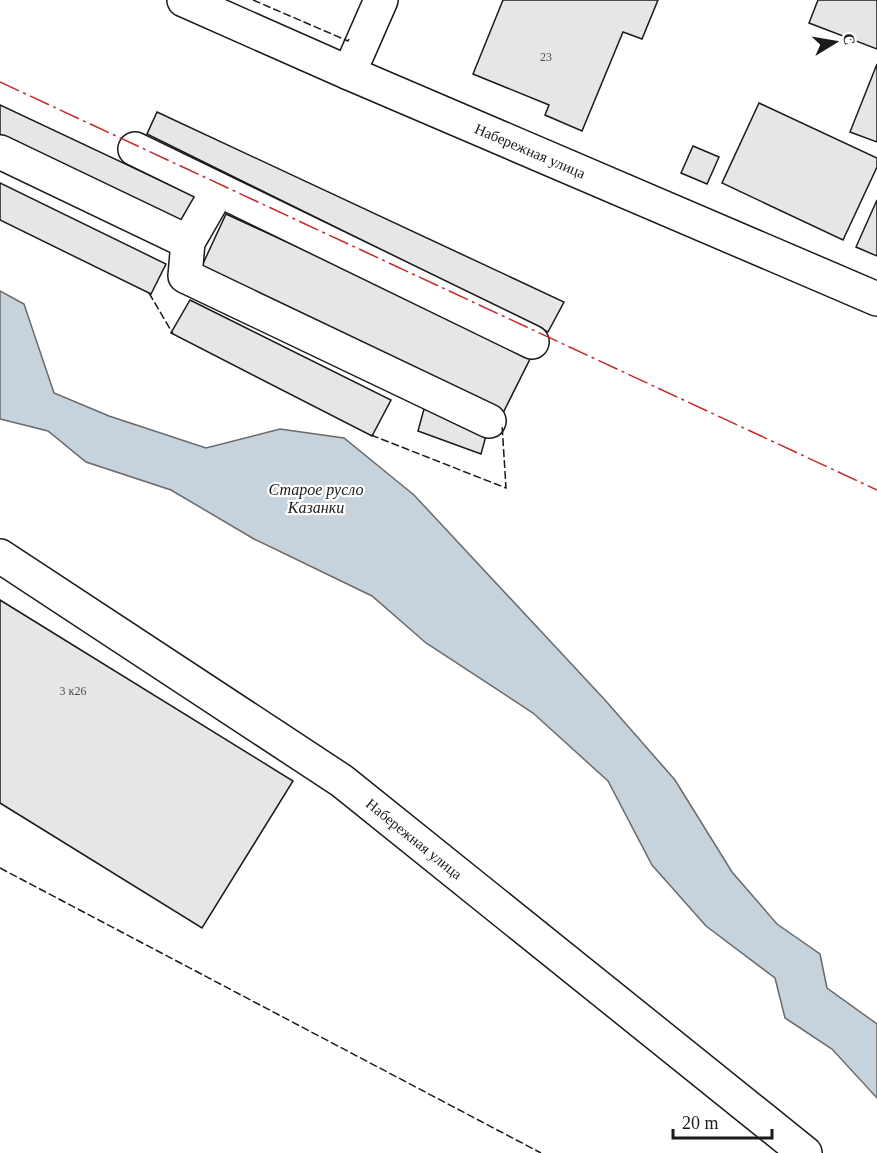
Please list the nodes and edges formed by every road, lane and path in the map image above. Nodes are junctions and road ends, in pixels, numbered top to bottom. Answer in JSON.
{"nodes":[{"id":1,"x":184,"y":0,"type":"edge"},
{"id":2,"x":381,"y":0,"type":"edge"},
{"id":3,"x":349,"y":74,"type":"junction"},
{"id":4,"x":135,"y":149,"type":"dead end"},
{"id":5,"x":0,"y":152,"type":"edge"},
{"id":6,"x":218,"y":190,"type":"junction"},
{"id":7,"x":188,"y":242,"type":"junction"},
{"id":8,"x":877,"y":299,"type":"edge"},
{"id":9,"x":532,"y":342,"type":"dead end"},
{"id":10,"x":489,"y":421,"type":"dead end"},
{"id":11,"x":0,"y":556,"type":"edge"},
{"id":12,"x":805,"y":1153,"type":"edge"}],
"edges":[{"from":1,"to":3,"type":"street","name":"Набережная улица"},
{"from":2,"to":3,"type":"street"},
{"from":3,"to":8,"type":"street","name":"Набережная улица"},
{"from":4,"to":6,"type":"street"},
{"from":5,"to":7,"type":"street"},
{"from":6,"to":7,"type":"street"},
{"from":6,"to":9,"type":"street"},
{"from":7,"to":10,"type":"street"},
{"from":11,"to":12,"type":"street","name":"Набережная улица"}]}
